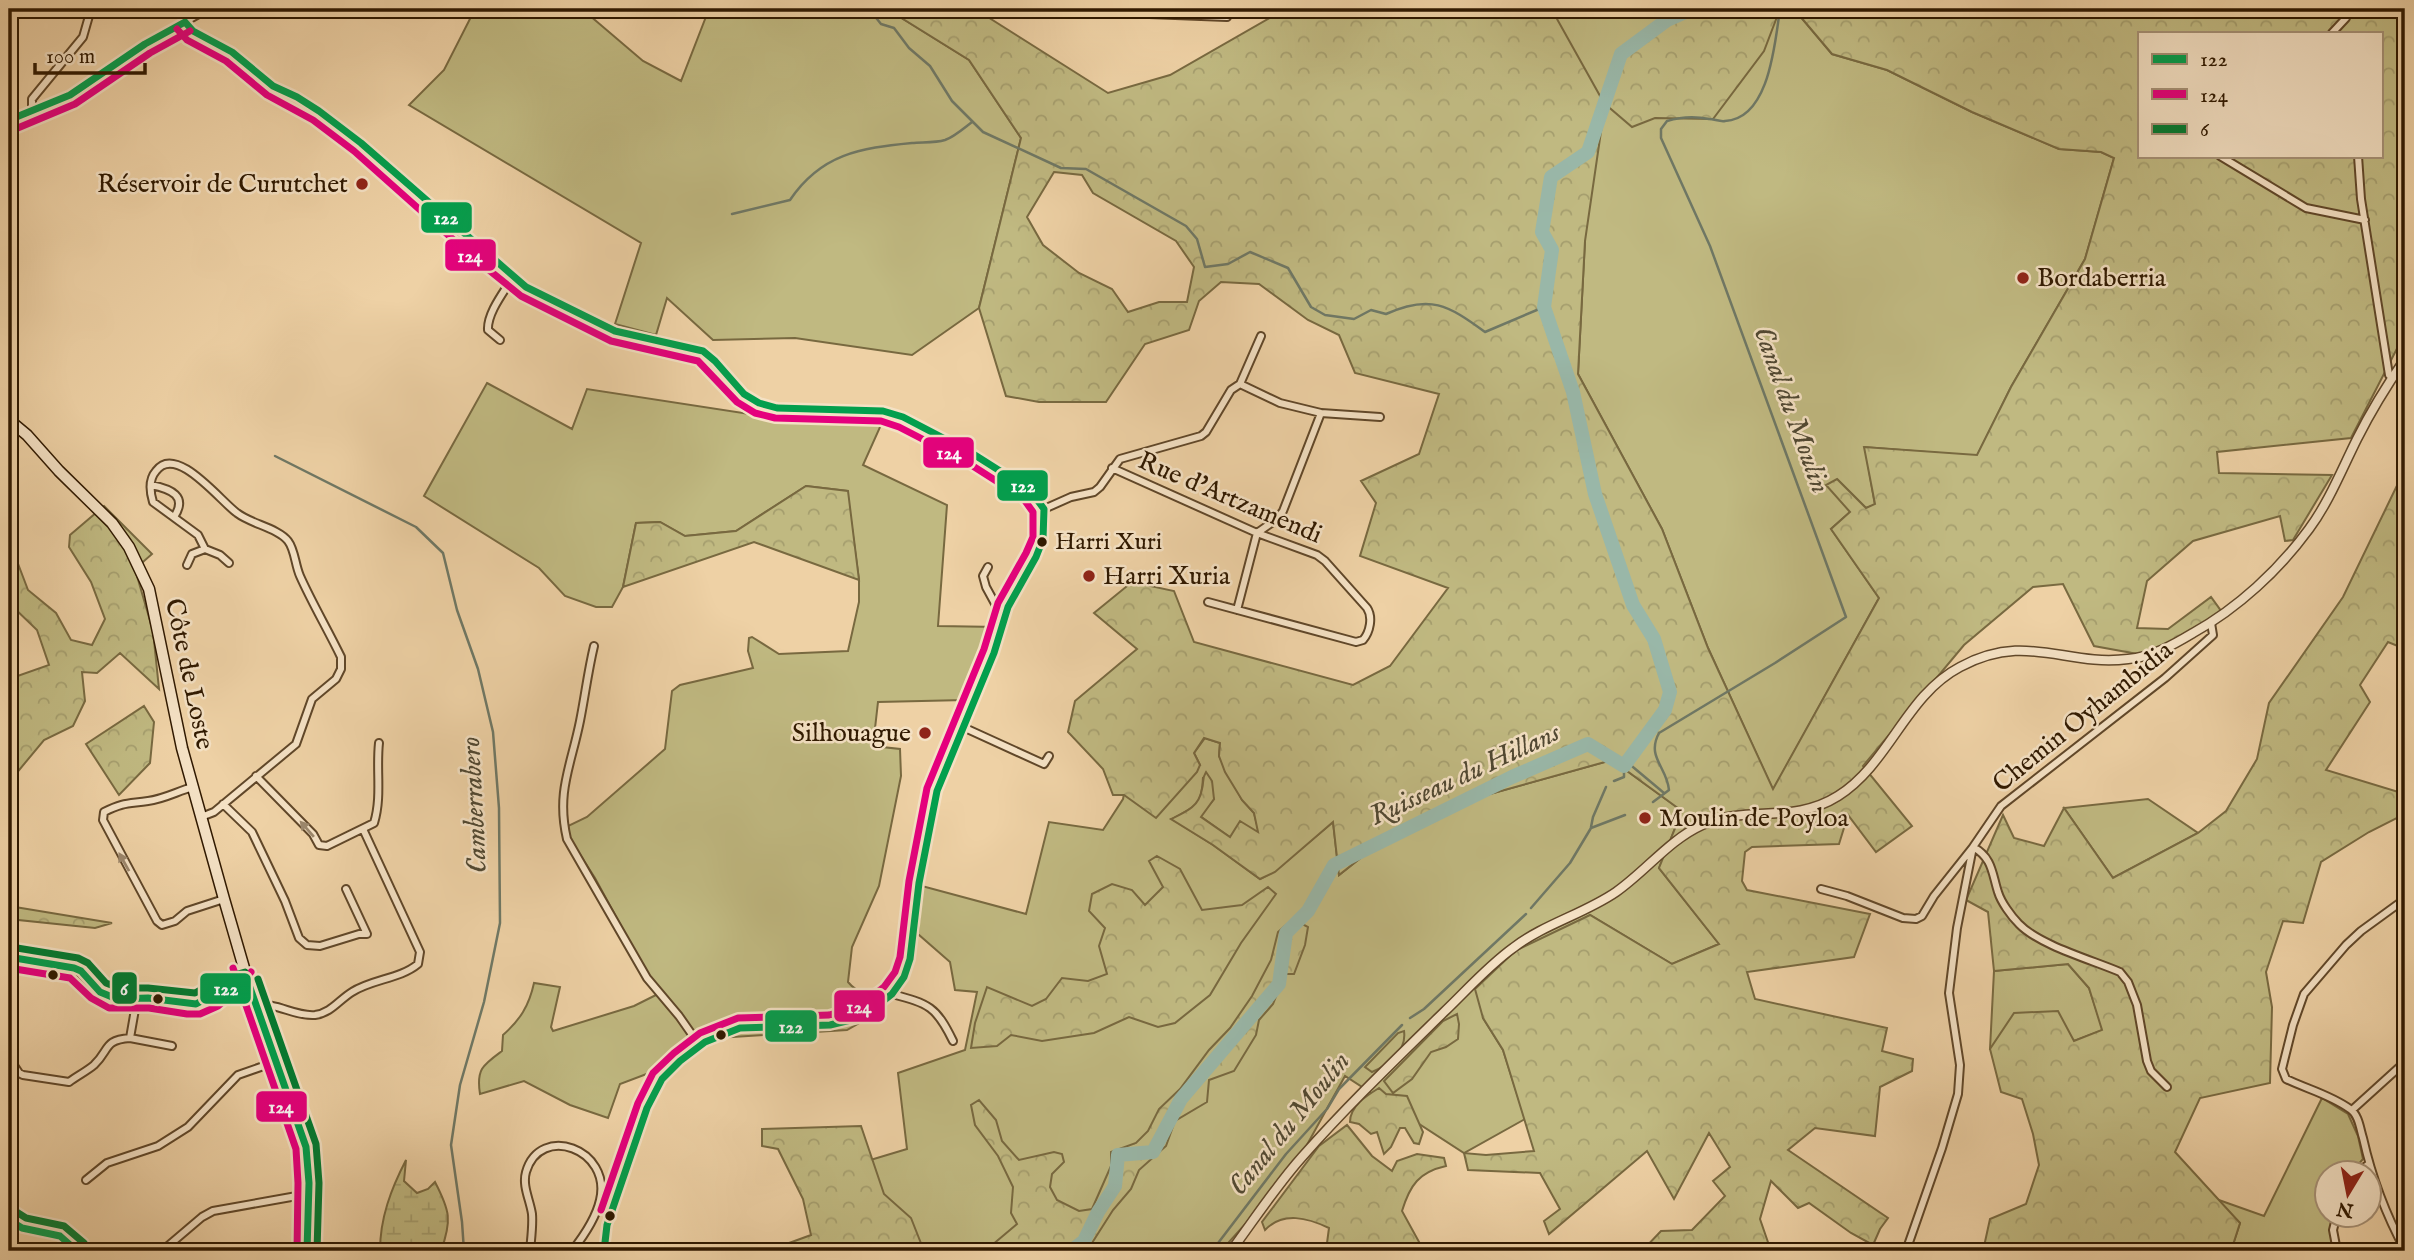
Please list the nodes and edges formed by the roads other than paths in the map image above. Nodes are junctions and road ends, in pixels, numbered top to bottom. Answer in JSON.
{"nodes":[{"id":1,"x":91,"y":9,"type":"edge"},
{"id":2,"x":208,"y":9,"type":"edge"},
{"id":3,"x":1117,"y":9,"type":"edge"},
{"id":4,"x":2348,"y":9,"type":"edge"},
{"id":5,"x":1227,"y":17,"type":"dead end"},
{"id":6,"x":185,"y":22,"type":"junction"},
{"id":7,"x":2333,"y":32,"type":"edge"},
{"id":8,"x":32,"y":111,"type":"junction"},
{"id":9,"x":9,"y":120,"type":"edge"},
{"id":10,"x":2223,"y":158,"type":"edge"},
{"id":11,"x":2358,"y":158,"type":"edge"},
{"id":12,"x":2365,"y":220,"type":"junction"},
{"id":13,"x":513,"y":277,"type":"junction"},
{"id":14,"x":1262,"y":336,"type":"dead end"},
{"id":15,"x":500,"y":340,"type":"dead end"},
{"id":16,"x":2405,"y":359,"type":"edge"},
{"id":17,"x":2392,"y":377,"type":"junction"},
{"id":18,"x":1240,"y":384,"type":"junction"},
{"id":19,"x":1321,"y":413,"type":"junction"},
{"id":20,"x":1380,"y":417,"type":"dead end"},
{"id":21,"x":9,"y":420,"type":"edge"},
{"id":22,"x":1112,"y":468,"type":"junction"},
{"id":23,"x":151,"y":485,"type":"junction"},
{"id":24,"x":1044,"y":509,"type":"junction"},
{"id":25,"x":174,"y":517,"type":"junction"},
{"id":26,"x":1257,"y":533,"type":"junction"},
{"id":27,"x":205,"y":549,"type":"junction"},
{"id":28,"x":229,"y":563,"type":"dead end"},
{"id":29,"x":187,"y":565,"type":"dead end"},
{"id":30,"x":988,"y":567,"type":"dead end"},
{"id":31,"x":1208,"y":602,"type":"dead end"},
{"id":32,"x":1237,"y":610,"type":"junction"},
{"id":33,"x":1003,"y":620,"type":"junction"},
{"id":34,"x":2211,"y":623,"type":"junction"},
{"id":35,"x":594,"y":646,"type":"dead end"},
{"id":36,"x":965,"y":728,"type":"junction"},
{"id":37,"x":379,"y":743,"type":"dead end"},
{"id":38,"x":1049,"y":756,"type":"dead end"},
{"id":39,"x":256,"y":776,"type":"junction"},
{"id":40,"x":193,"y":787,"type":"junction"},
{"id":41,"x":223,"y":804,"type":"junction"},
{"id":42,"x":201,"y":817,"type":"junction"},
{"id":43,"x":363,"y":829,"type":"junction"},
{"id":44,"x":1973,"y":847,"type":"junction"},
{"id":45,"x":346,"y":889,"type":"dead end"},
{"id":46,"x":1821,"y":889,"type":"dead end"},
{"id":47,"x":2405,"y":898,"type":"edge"},
{"id":48,"x":224,"y":899,"type":"junction"},
{"id":49,"x":9,"y":957,"type":"edge"},
{"id":50,"x":243,"y":965,"type":"junction"},
{"id":51,"x":248,"y":982,"type":"junction"},
{"id":52,"x":224,"y":989,"type":"junction"},
{"id":53,"x":892,"y":994,"type":"junction"},
{"id":54,"x":137,"y":998,"type":"junction"},
{"id":55,"x":255,"y":1006,"type":"junction"},
{"id":56,"x":130,"y":1038,"type":"junction"},
{"id":57,"x":953,"y":1041,"type":"dead end"},
{"id":58,"x":172,"y":1046,"type":"dead end"},
{"id":59,"x":700,"y":1046,"type":"junction"},
{"id":60,"x":9,"y":1058,"type":"edge"},
{"id":61,"x":275,"y":1062,"type":"junction"},
{"id":62,"x":2405,"y":1062,"type":"edge"},
{"id":63,"x":2168,"y":1087,"type":"dead end"},
{"id":64,"x":2352,"y":1110,"type":"junction"},
{"id":65,"x":2368,"y":1158,"type":"edge"},
{"id":66,"x":86,"y":1180,"type":"dead end"},
{"id":67,"x":309,"y":1194,"type":"junction"},
{"id":68,"x":2382,"y":1199,"type":"edge"},
{"id":69,"x":600,"y":1201,"type":"junction"},
{"id":70,"x":613,"y":1206,"type":"junction"},
{"id":71,"x":9,"y":1220,"type":"edge"},
{"id":72,"x":2334,"y":1228,"type":"edge"},
{"id":73,"x":2405,"y":1250,"type":"edge"},
{"id":74,"x":77,"y":1251,"type":"edge"},
{"id":75,"x":162,"y":1251,"type":"edge"},
{"id":76,"x":307,"y":1251,"type":"edge"},
{"id":77,"x":530,"y":1251,"type":"edge"},
{"id":78,"x":572,"y":1251,"type":"edge"},
{"id":79,"x":604,"y":1251,"type":"edge"},
{"id":80,"x":1231,"y":1251,"type":"edge"},
{"id":81,"x":1906,"y":1251,"type":"edge"},
{"id":82,"x":2337,"y":1251,"type":"edge"}],
"edges":[{"from":1,"to":8,"type":"street"},
{"from":2,"to":6,"type":"street"},
{"from":3,"to":5,"type":"street"},
{"from":4,"to":7,"type":"street"},
{"from":6,"to":8,"type":"street"},
{"from":6,"to":13,"type":"street"},
{"from":8,"to":9,"type":"street"},
{"from":10,"to":12,"type":"street"},
{"from":11,"to":12,"type":"street"},
{"from":12,"to":17,"type":"street"},
{"from":13,"to":15,"type":"street"},
{"from":13,"to":24,"type":"street"},
{"from":14,"to":18,"type":"street"},
{"from":16,"to":17,"type":"street"},
{"from":17,"to":34,"type":"street"},
{"from":18,"to":19,"type":"street"},
{"from":18,"to":22,"type":"street"},
{"from":19,"to":20,"type":"street"},
{"from":19,"to":26,"type":"street"},
{"from":21,"to":40,"type":"main road","name":"Côte de Loste"},
{"from":22,"to":24,"type":"street"},
{"from":22,"to":26,"type":"street","name":"Rue d'Artzamendi"},
{"from":23,"to":25,"type":"street"},
{"from":23,"to":25,"type":"street"},
{"from":23,"to":39,"type":"street"},
{"from":24,"to":33,"type":"street"},
{"from":25,"to":27,"type":"street"},
{"from":26,"to":32,"type":"street"},
{"from":26,"to":32,"type":"street","name":"Rue d'Artzamendi"},
{"from":27,"to":28,"type":"street"},
{"from":27,"to":29,"type":"street"},
{"from":30,"to":33,"type":"street"},
{"from":31,"to":32,"type":"street","name":"Rue d'Artzamendi"},
{"from":33,"to":36,"type":"street"},
{"from":34,"to":44,"type":"street","name":"Chemin Oyhambidia"},
{"from":34,"to":80,"type":"street"},
{"from":35,"to":59,"type":"street"},
{"from":36,"to":38,"type":"street"},
{"from":36,"to":53,"type":"street"},
{"from":37,"to":43,"type":"street"},
{"from":39,"to":41,"type":"street"},
{"from":43,"to":39,"type":"street","one_way":true},
{"from":40,"to":42,"type":"main road","name":"Côte de Loste"},
{"from":48,"to":40,"type":"street","one_way":true},
{"from":41,"to":42,"type":"street"},
{"from":41,"to":45,"type":"street"},
{"from":42,"to":48,"type":"main road","name":"Côte de Loste"},
{"from":43,"to":55,"type":"street"},
{"from":44,"to":46,"type":"street"},
{"from":44,"to":63,"type":"street"},
{"from":44,"to":81,"type":"street","name":"Chemin Oyhambidia"},
{"from":47,"to":64,"type":"street"},
{"from":48,"to":50,"type":"main road","name":"Côte de Loste"},
{"from":49,"to":54,"type":"street"},
{"from":50,"to":51,"type":"main road","name":"Côte de Loste"},
{"from":50,"to":52,"type":"street"},
{"from":51,"to":52,"type":"street"},
{"from":51,"to":55,"type":"main road","name":"Côte de Loste"},
{"from":52,"to":54,"type":"street"},
{"from":53,"to":57,"type":"street"},
{"from":53,"to":59,"type":"street"},
{"from":54,"to":56,"type":"street"},
{"from":55,"to":61,"type":"main road","name":"Côte de Loste"},
{"from":56,"to":58,"type":"street"},
{"from":56,"to":60,"type":"street"},
{"from":59,"to":70,"type":"street"},
{"from":61,"to":66,"type":"street"},
{"from":61,"to":67,"type":"main road","name":"Côte de Loste"},
{"from":62,"to":64,"type":"street"},
{"from":64,"to":65,"type":"street"},
{"from":67,"to":75,"type":"street"},
{"from":67,"to":76,"type":"main road","name":"Côte de Loste"},
{"from":68,"to":73,"type":"street"},
{"from":69,"to":70,"type":"street"},
{"from":69,"to":77,"type":"street"},
{"from":69,"to":78,"type":"street"},
{"from":70,"to":79,"type":"street"},
{"from":71,"to":74,"type":"street"},
{"from":72,"to":82,"type":"street"}]}
